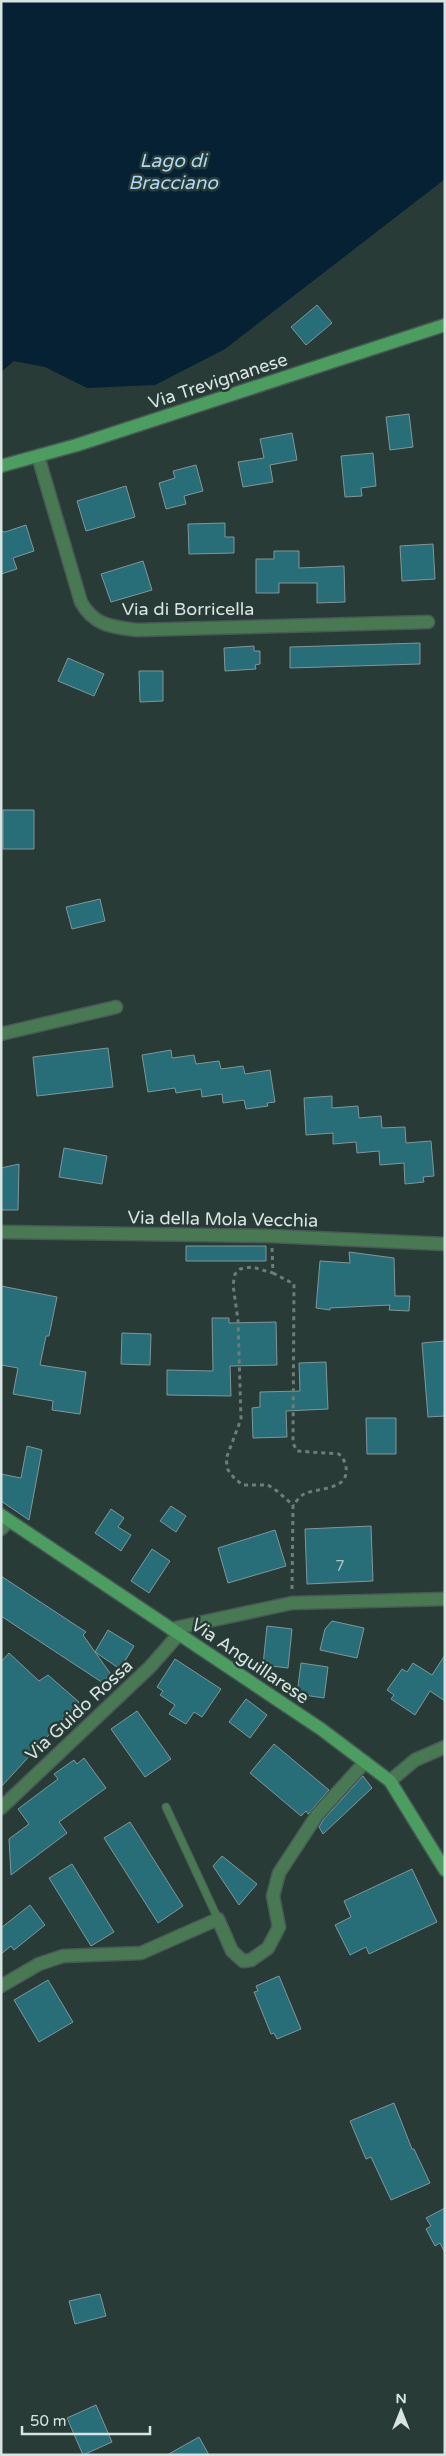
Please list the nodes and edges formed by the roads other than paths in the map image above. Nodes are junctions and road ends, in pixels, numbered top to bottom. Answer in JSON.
{"nodes":[{"id":1,"x":445,"y":325,"type":"edge"},
{"id":2,"x":38,"y":456,"type":"junction"},
{"id":3,"x":1,"y":466,"type":"edge"},
{"id":4,"x":428,"y":622,"type":"dead end"},
{"id":5,"x":116,"y":1007,"type":"dead end"},
{"id":6,"x":1,"y":1034,"type":"edge"},
{"id":7,"x":1,"y":1232,"type":"edge"},
{"id":8,"x":445,"y":1244,"type":"edge"},
{"id":9,"x":4,"y":1522,"type":"edge"},
{"id":10,"x":445,"y":1600,"type":"edge"},
{"id":11,"x":175,"y":1631,"type":"junction"},
{"id":12,"x":445,"y":1747,"type":"edge"},
{"id":13,"x":365,"y":1762,"type":"junction"},
{"id":14,"x":390,"y":1781,"type":"junction"},
{"id":15,"x":4,"y":1802,"type":"edge"},
{"id":16,"x":166,"y":1807,"type":"dead end"},
{"id":17,"x":445,"y":1870,"type":"edge"},
{"id":18,"x":218,"y":1919,"type":"junction"},
{"id":19,"x":1,"y":1986,"type":"edge"}],
"edges":[{"from":1,"to":2,"type":"main road","name":"Via Trevignanese"},
{"from":2,"to":3,"type":"main road","name":"Via Trevignanese"},
{"from":2,"to":4,"type":"street","name":"Via di Borricella"},
{"from":5,"to":6,"type":"street"},
{"from":7,"to":8,"type":"street","name":"Via della Mola Vecchia"},
{"from":9,"to":11,"type":"main road","name":"Via Anguillarese"},
{"from":10,"to":11,"type":"street"},
{"from":11,"to":13,"type":"main road","name":"Via Anguillarese"},
{"from":11,"to":15,"type":"street","name":"Via Guido Rossa"},
{"from":12,"to":14,"type":"street"},
{"from":13,"to":14,"type":"main road","name":"Via Anguillarese"},
{"from":13,"to":18,"type":"street"},
{"from":14,"to":17,"type":"main road","name":"Via Anguillarese"},
{"from":16,"to":18,"type":"lane"},
{"from":18,"to":19,"type":"street"}]}
